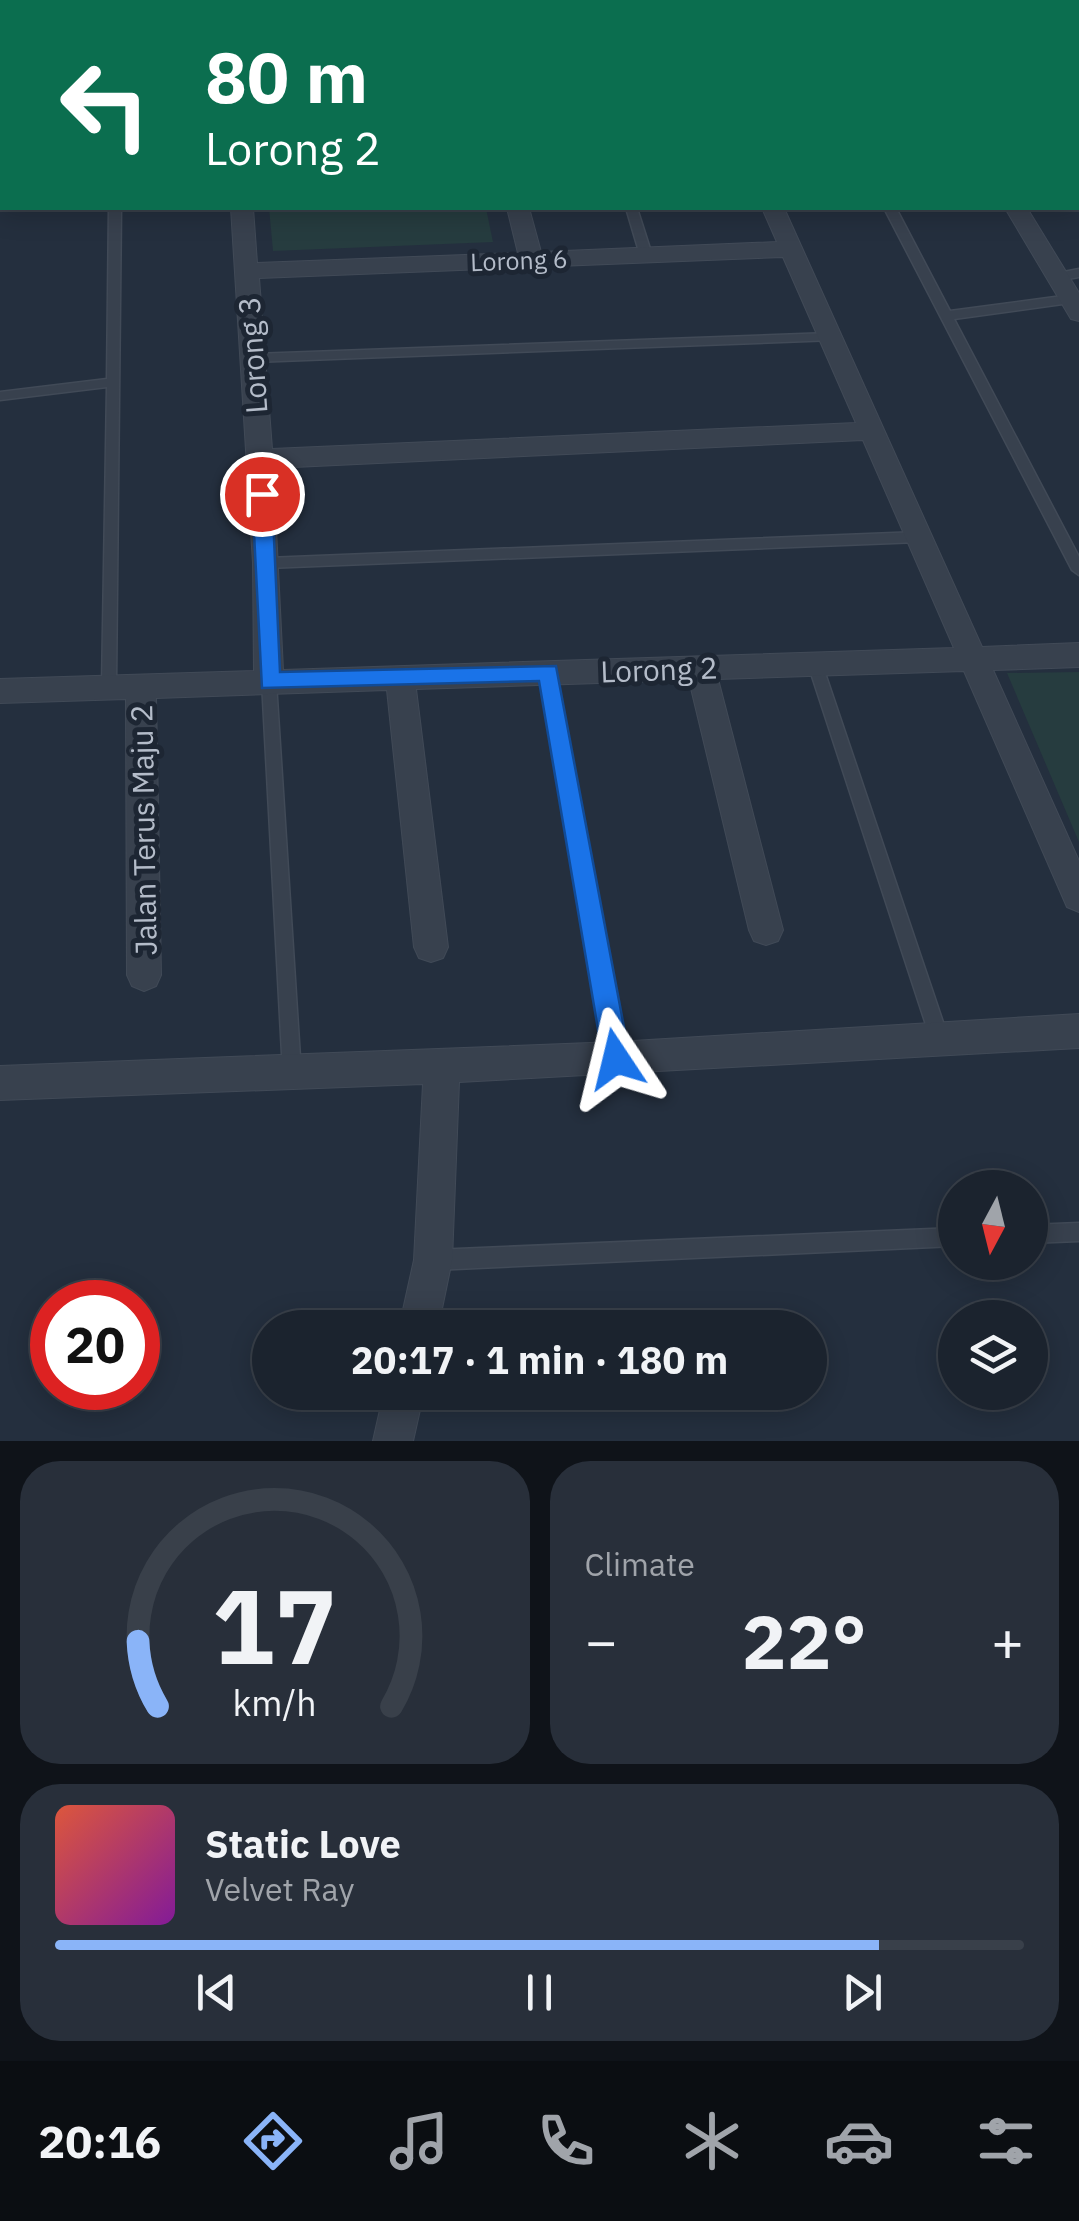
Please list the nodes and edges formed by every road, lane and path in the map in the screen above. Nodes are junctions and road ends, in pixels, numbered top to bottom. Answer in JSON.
{"nodes":[{"id":1,"x":115,"y":210,"type":"edge"},
{"id":2,"x":242,"y":210,"type":"edge"},
{"id":3,"x":519,"y":210,"type":"edge"},
{"id":4,"x":632,"y":210,"type":"edge"},
{"id":5,"x":774,"y":210,"type":"edge"},
{"id":6,"x":891,"y":210,"type":"edge"},
{"id":7,"x":1018,"y":210,"type":"edge"},
{"id":8,"x":791,"y":249,"type":"junction"},
{"id":9,"x":646,"y":255,"type":"junction"},
{"id":10,"x":532,"y":260,"type":"junction"},
{"id":11,"x":246,"y":271,"type":"junction"},
{"id":12,"x":1068,"y":275,"type":"edge"},
{"id":13,"x":1075,"y":306,"type":"edge"},
{"id":14,"x":945,"y":316,"type":"junction"},
{"id":15,"x":830,"y":336,"type":"junction"},
{"id":16,"x":252,"y":358,"type":"junction"},
{"id":17,"x":113,"y":382,"type":"junction"},
{"id":18,"x":0,"y":396,"type":"edge"},
{"id":19,"x":872,"y":431,"type":"junction"},
{"id":20,"x":260,"y":459,"type":"junction"},
{"id":21,"x":919,"y":537,"type":"junction"},
{"id":22,"x":267,"y":563,"type":"junction"},
{"id":23,"x":1079,"y":570,"type":"edge"},
{"id":24,"x":1079,"y":655,"type":"edge"},
{"id":25,"x":973,"y":658,"type":"junction"},
{"id":26,"x":814,"y":664,"type":"junction"},
{"id":27,"x":700,"y":667,"type":"junction"},
{"id":28,"x":548,"y":672,"type":"junction"},
{"id":29,"x":400,"y":677,"type":"junction"},
{"id":30,"x":270,"y":682,"type":"junction"},
{"id":31,"x":125,"y":686,"type":"junction"},
{"id":32,"x":0,"y":690,"type":"edge"},
{"id":33,"x":1079,"y":897,"type":"edge"},
{"id":34,"x":766,"y":930,"type":"dead end"},
{"id":35,"x":432,"y":948,"type":"dead end"},
{"id":36,"x":144,"y":975,"type":"dead end"},
{"id":37,"x":1079,"y":1032,"type":"edge"},
{"id":38,"x":940,"y":1040,"type":"junction"},
{"id":39,"x":616,"y":1059,"type":"junction"},
{"id":40,"x":442,"y":1067,"type":"junction"},
{"id":41,"x":292,"y":1073,"type":"junction"},
{"id":42,"x":0,"y":1084,"type":"edge"},
{"id":43,"x":1079,"y":1232,"type":"edge"},
{"id":44,"x":1048,"y":1233,"type":"edge"},
{"id":45,"x":938,"y":1238,"type":"edge"},
{"id":46,"x":433,"y":1260,"type":"junction"},
{"id":47,"x":422,"y":1310,"type":"edge"},
{"id":48,"x":400,"y":1410,"type":"edge"},
{"id":49,"x":393,"y":1441,"type":"edge"}],
"edges":[{"from":1,"to":17,"type":"lane"},
{"from":2,"to":11,"type":"street","name":"Lorong 3"},
{"from":3,"to":10,"type":"street"},
{"from":4,"to":9,"type":"lane"},
{"from":5,"to":8,"type":"street"},
{"from":6,"to":14,"type":"lane"},
{"from":7,"to":12,"type":"street"},
{"from":8,"to":9,"type":"street","name":"Lorong 6"},
{"from":8,"to":15,"type":"street"},
{"from":9,"to":10,"type":"street","name":"Lorong 6"},
{"from":10,"to":11,"type":"street","name":"Lorong 6"},
{"from":11,"to":16,"type":"street","name":"Lorong 3"},
{"from":12,"to":13,"type":"street"},
{"from":13,"to":14,"type":"lane"},
{"from":14,"to":23,"type":"lane"},
{"from":15,"to":16,"type":"lane"},
{"from":15,"to":19,"type":"street"},
{"from":16,"to":20,"type":"street","name":"Lorong 3"},
{"from":17,"to":18,"type":"lane"},
{"from":17,"to":31,"type":"lane"},
{"from":19,"to":20,"type":"street"},
{"from":19,"to":21,"type":"street"},
{"from":20,"to":22,"type":"street","name":"Lorong 3"},
{"from":21,"to":22,"type":"lane"},
{"from":21,"to":25,"type":"street"},
{"from":22,"to":30,"type":"street","name":"Lorong 3"},
{"from":24,"to":25,"type":"street","name":"Lorong 2"},
{"from":25,"to":26,"type":"street","name":"Lorong 2"},
{"from":25,"to":33,"type":"street"},
{"from":26,"to":27,"type":"street","name":"Lorong 2"},
{"from":26,"to":38,"type":"lane"},
{"from":27,"to":28,"type":"street","name":"Lorong 2"},
{"from":27,"to":34,"type":"street"},
{"from":28,"to":29,"type":"street","name":"Lorong 2"},
{"from":28,"to":39,"type":"lane"},
{"from":29,"to":30,"type":"street","name":"Lorong 2"},
{"from":29,"to":35,"type":"street"},
{"from":30,"to":31,"type":"street","name":"Lorong 2"},
{"from":30,"to":41,"type":"lane"},
{"from":31,"to":32,"type":"street","name":"Lorong 2"},
{"from":31,"to":36,"type":"street","name":"Jalan Terus Maju 2"},
{"from":37,"to":38,"type":"street"},
{"from":38,"to":39,"type":"street"},
{"from":39,"to":40,"type":"street"},
{"from":40,"to":41,"type":"street"},
{"from":40,"to":46,"type":"street"},
{"from":41,"to":42,"type":"street"},
{"from":43,"to":44,"type":"lane"},
{"from":45,"to":46,"type":"lane"},
{"from":46,"to":47,"type":"street"},
{"from":48,"to":49,"type":"street"}]}
